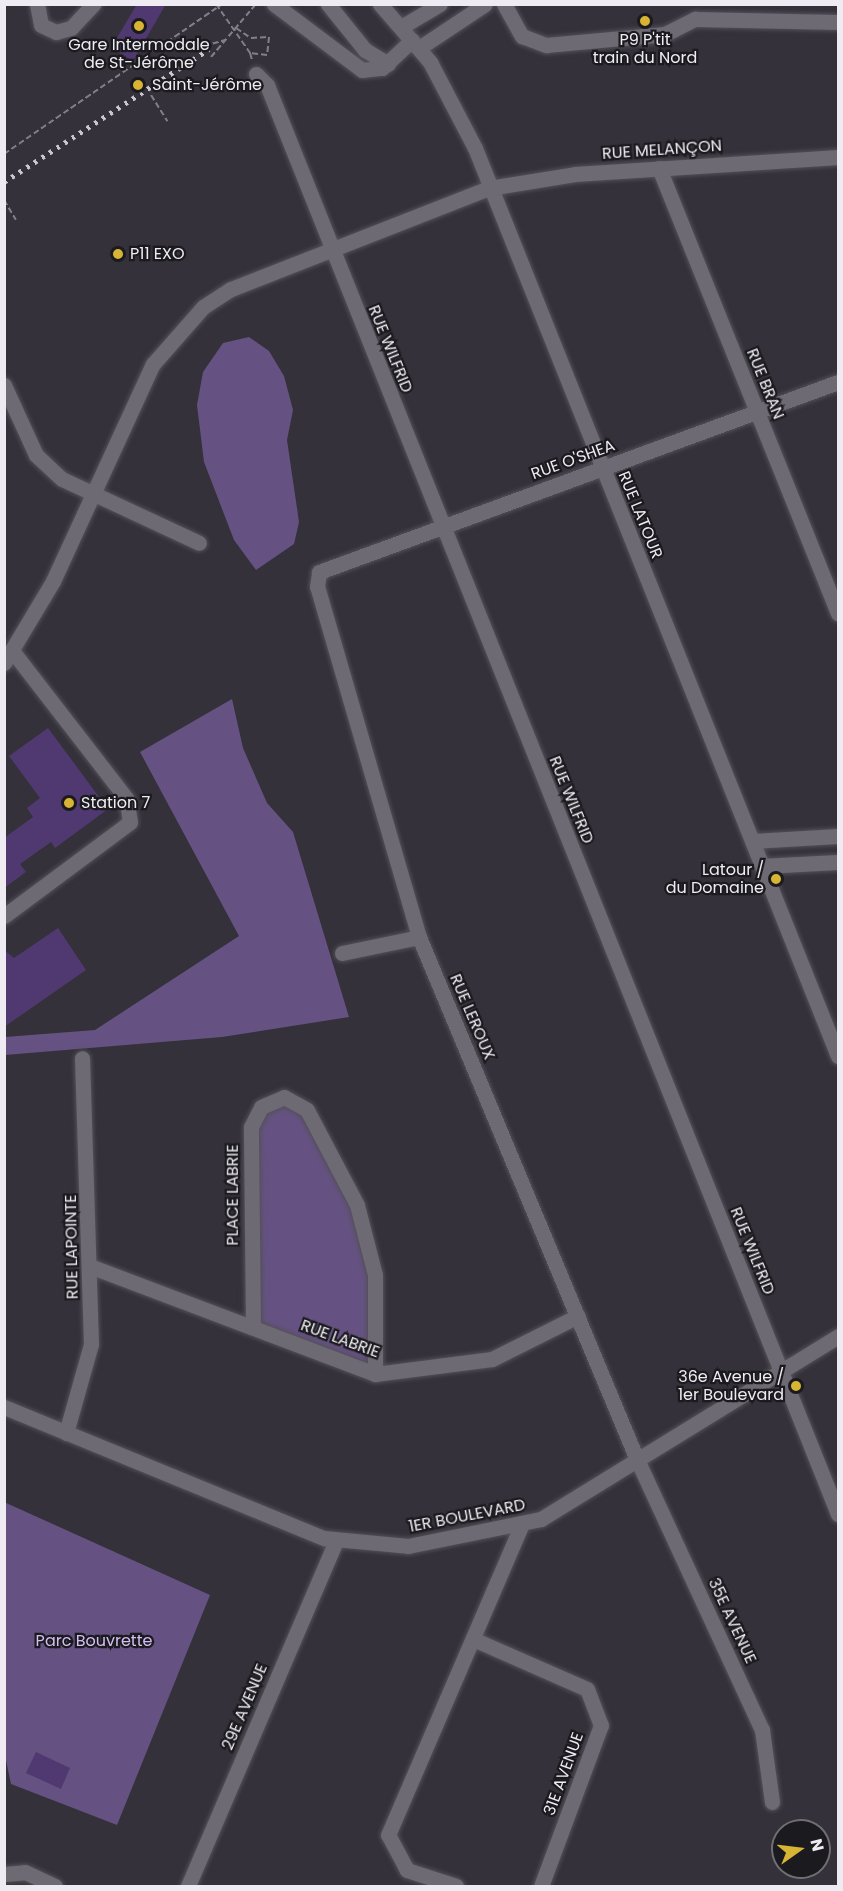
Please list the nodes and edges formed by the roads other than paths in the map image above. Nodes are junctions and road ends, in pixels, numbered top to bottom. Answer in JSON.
{"nodes":[{"id":1,"x":37,"y":4,"type":"edge"},
{"id":2,"x":93,"y":4,"type":"edge"},
{"id":3,"x":274,"y":4,"type":"edge"},
{"id":4,"x":328,"y":4,"type":"edge"},
{"id":5,"x":380,"y":4,"type":"edge"},
{"id":6,"x":440,"y":4,"type":"edge"},
{"id":7,"x":485,"y":4,"type":"edge"},
{"id":8,"x":504,"y":4,"type":"edge"},
{"id":9,"x":792,"y":11,"type":"edge"},
{"id":10,"x":838,"y":22,"type":"edge"},
{"id":11,"x":401,"y":27,"type":"junction"},
{"id":12,"x":415,"y":44,"type":"junction"},
{"id":13,"x":388,"y":64,"type":"junction"},
{"id":14,"x":256,"y":74,"type":"road end"},
{"id":15,"x":838,"y":157,"type":"edge"},
{"id":16,"x":659,"y":168,"type":"junction"},
{"id":17,"x":489,"y":188,"type":"junction"},
{"id":18,"x":329,"y":246,"type":"junction"},
{"id":19,"x":838,"y":382,"type":"edge"},
{"id":20,"x":4,"y":385,"type":"edge"},
{"id":21,"x":757,"y":412,"type":"junction"},
{"id":22,"x":602,"y":468,"type":"junction"},
{"id":23,"x":93,"y":493,"type":"junction"},
{"id":24,"x":442,"y":527,"type":"junction"},
{"id":25,"x":198,"y":543,"type":"dead end"},
{"id":26,"x":319,"y":572,"type":"joint"},
{"id":27,"x":838,"y":613,"type":"edge"},
{"id":28,"x":9,"y":658,"type":"edge"},
{"id":29,"x":838,"y":836,"type":"edge"},
{"id":30,"x":752,"y":840,"type":"junction"},
{"id":31,"x":838,"y":862,"type":"edge"},
{"id":32,"x":762,"y":866,"type":"junction"},
{"id":33,"x":4,"y":916,"type":"edge"},
{"id":34,"x":419,"y":937,"type":"junction"},
{"id":35,"x":342,"y":953,"type":"dead end"},
{"id":36,"x":838,"y":1056,"type":"edge"},
{"id":37,"x":82,"y":1058,"type":"dead end"},
{"id":38,"x":92,"y":1267,"type":"junction"},
{"id":39,"x":578,"y":1316,"type":"junction"},
{"id":40,"x":253,"y":1327,"type":"junction"},
{"id":41,"x":838,"y":1336,"type":"edge"},
{"id":42,"x":780,"y":1368,"type":"junction"},
{"id":43,"x":375,"y":1374,"type":"junction"},
{"id":44,"x":4,"y":1407,"type":"edge"},
{"id":45,"x":66,"y":1432,"type":"junction"},
{"id":46,"x":638,"y":1462,"type":"junction"},
{"id":47,"x":838,"y":1514,"type":"edge"},
{"id":48,"x":521,"y":1526,"type":"junction"},
{"id":49,"x":336,"y":1541,"type":"junction"},
{"id":50,"x":473,"y":1639,"type":"junction"},
{"id":51,"x":772,"y":1802,"type":"dead end"},
{"id":52,"x":4,"y":1874,"type":"edge"},
{"id":53,"x":56,"y":1887,"type":"edge"},
{"id":54,"x":188,"y":1887,"type":"edge"},
{"id":55,"x":456,"y":1887,"type":"edge"},
{"id":56,"x":541,"y":1887,"type":"edge"}],
"edges":[{"from":1,"to":2,"type":"street"},
{"from":3,"to":13,"type":"street"},
{"from":4,"to":13,"type":"street"},
{"from":5,"to":11,"type":"street","name":"RUE LATOUR"},
{"from":6,"to":11,"type":"street"},
{"from":7,"to":12,"type":"street"},
{"from":8,"to":9,"type":"street"},
{"from":9,"to":10,"type":"street"},
{"from":11,"to":12,"type":"street","name":"RUE LATOUR"},
{"from":12,"to":13,"type":"street"},
{"from":12,"to":17,"type":"street","name":"RUE LATOUR"},
{"from":14,"to":18,"type":"street","name":"RUE WILFRID"},
{"from":15,"to":16,"type":"street","name":"RUE MELANÇON"},
{"from":16,"to":17,"type":"street","name":"RUE MELANÇON"},
{"from":16,"to":21,"type":"street","name":"RUE BRAN"},
{"from":17,"to":18,"type":"street","name":"RUE MELANÇON"},
{"from":17,"to":22,"type":"street","name":"RUE LATOUR"},
{"from":18,"to":23,"type":"street","name":"RUE MELANÇON"},
{"from":18,"to":24,"type":"street","name":"RUE WILFRID"},
{"from":19,"to":21,"type":"street","name":"RUE O'SHEA"},
{"from":20,"to":23,"type":"street"},
{"from":21,"to":22,"type":"street","name":"RUE O'SHEA"},
{"from":21,"to":27,"type":"street","name":"RUE BRAN"},
{"from":22,"to":24,"type":"street","name":"RUE O'SHEA"},
{"from":22,"to":30,"type":"street","name":"RUE LATOUR"},
{"from":23,"to":25,"type":"street"},
{"from":23,"to":28,"type":"street","name":"RUE MELANÇON"},
{"from":24,"to":26,"type":"street","name":"RUE O'SHEA"},
{"from":24,"to":42,"type":"street","name":"RUE WILFRID"},
{"from":26,"to":34,"type":"street","name":"RUE LEROUX"},
{"from":28,"to":33,"type":"street"},
{"from":29,"to":30,"type":"street"},
{"from":30,"to":32,"type":"street","name":"RUE LATOUR"},
{"from":31,"to":32,"type":"street"},
{"from":32,"to":36,"type":"street","name":"RUE LATOUR"},
{"from":34,"to":35,"type":"street"},
{"from":34,"to":39,"type":"street","name":"RUE LEROUX"},
{"from":37,"to":38,"type":"street","name":"RUE LAPOINTE"},
{"from":38,"to":40,"type":"street","name":"RUE LABRIE"},
{"from":38,"to":45,"type":"street","name":"RUE LAPOINTE"},
{"from":39,"to":43,"type":"street","name":"RUE LABRIE"},
{"from":39,"to":46,"type":"street","name":"RUE LEROUX"},
{"from":40,"to":43,"type":"street","name":"RUE LABRIE"},
{"from":40,"to":43,"type":"street","name":"PLACE LABRIE"},
{"from":41,"to":42,"type":"street","name":"1ER BOULEVARD"},
{"from":42,"to":46,"type":"street","name":"1ER BOULEVARD"},
{"from":42,"to":47,"type":"street","name":"RUE WILFRID"},
{"from":44,"to":45,"type":"street","name":"1ER BOULEVARD"},
{"from":45,"to":49,"type":"street","name":"1ER BOULEVARD"},
{"from":46,"to":48,"type":"street","name":"1ER BOULEVARD"},
{"from":46,"to":51,"type":"street","name":"35E AVENUE"},
{"from":48,"to":49,"type":"street","name":"1ER BOULEVARD"},
{"from":48,"to":50,"type":"street"},
{"from":49,"to":54,"type":"street","name":"29E AVENUE"},
{"from":50,"to":55,"type":"street"},
{"from":50,"to":56,"type":"street","name":"31E AVENUE"},
{"from":52,"to":53,"type":"street"}]}
